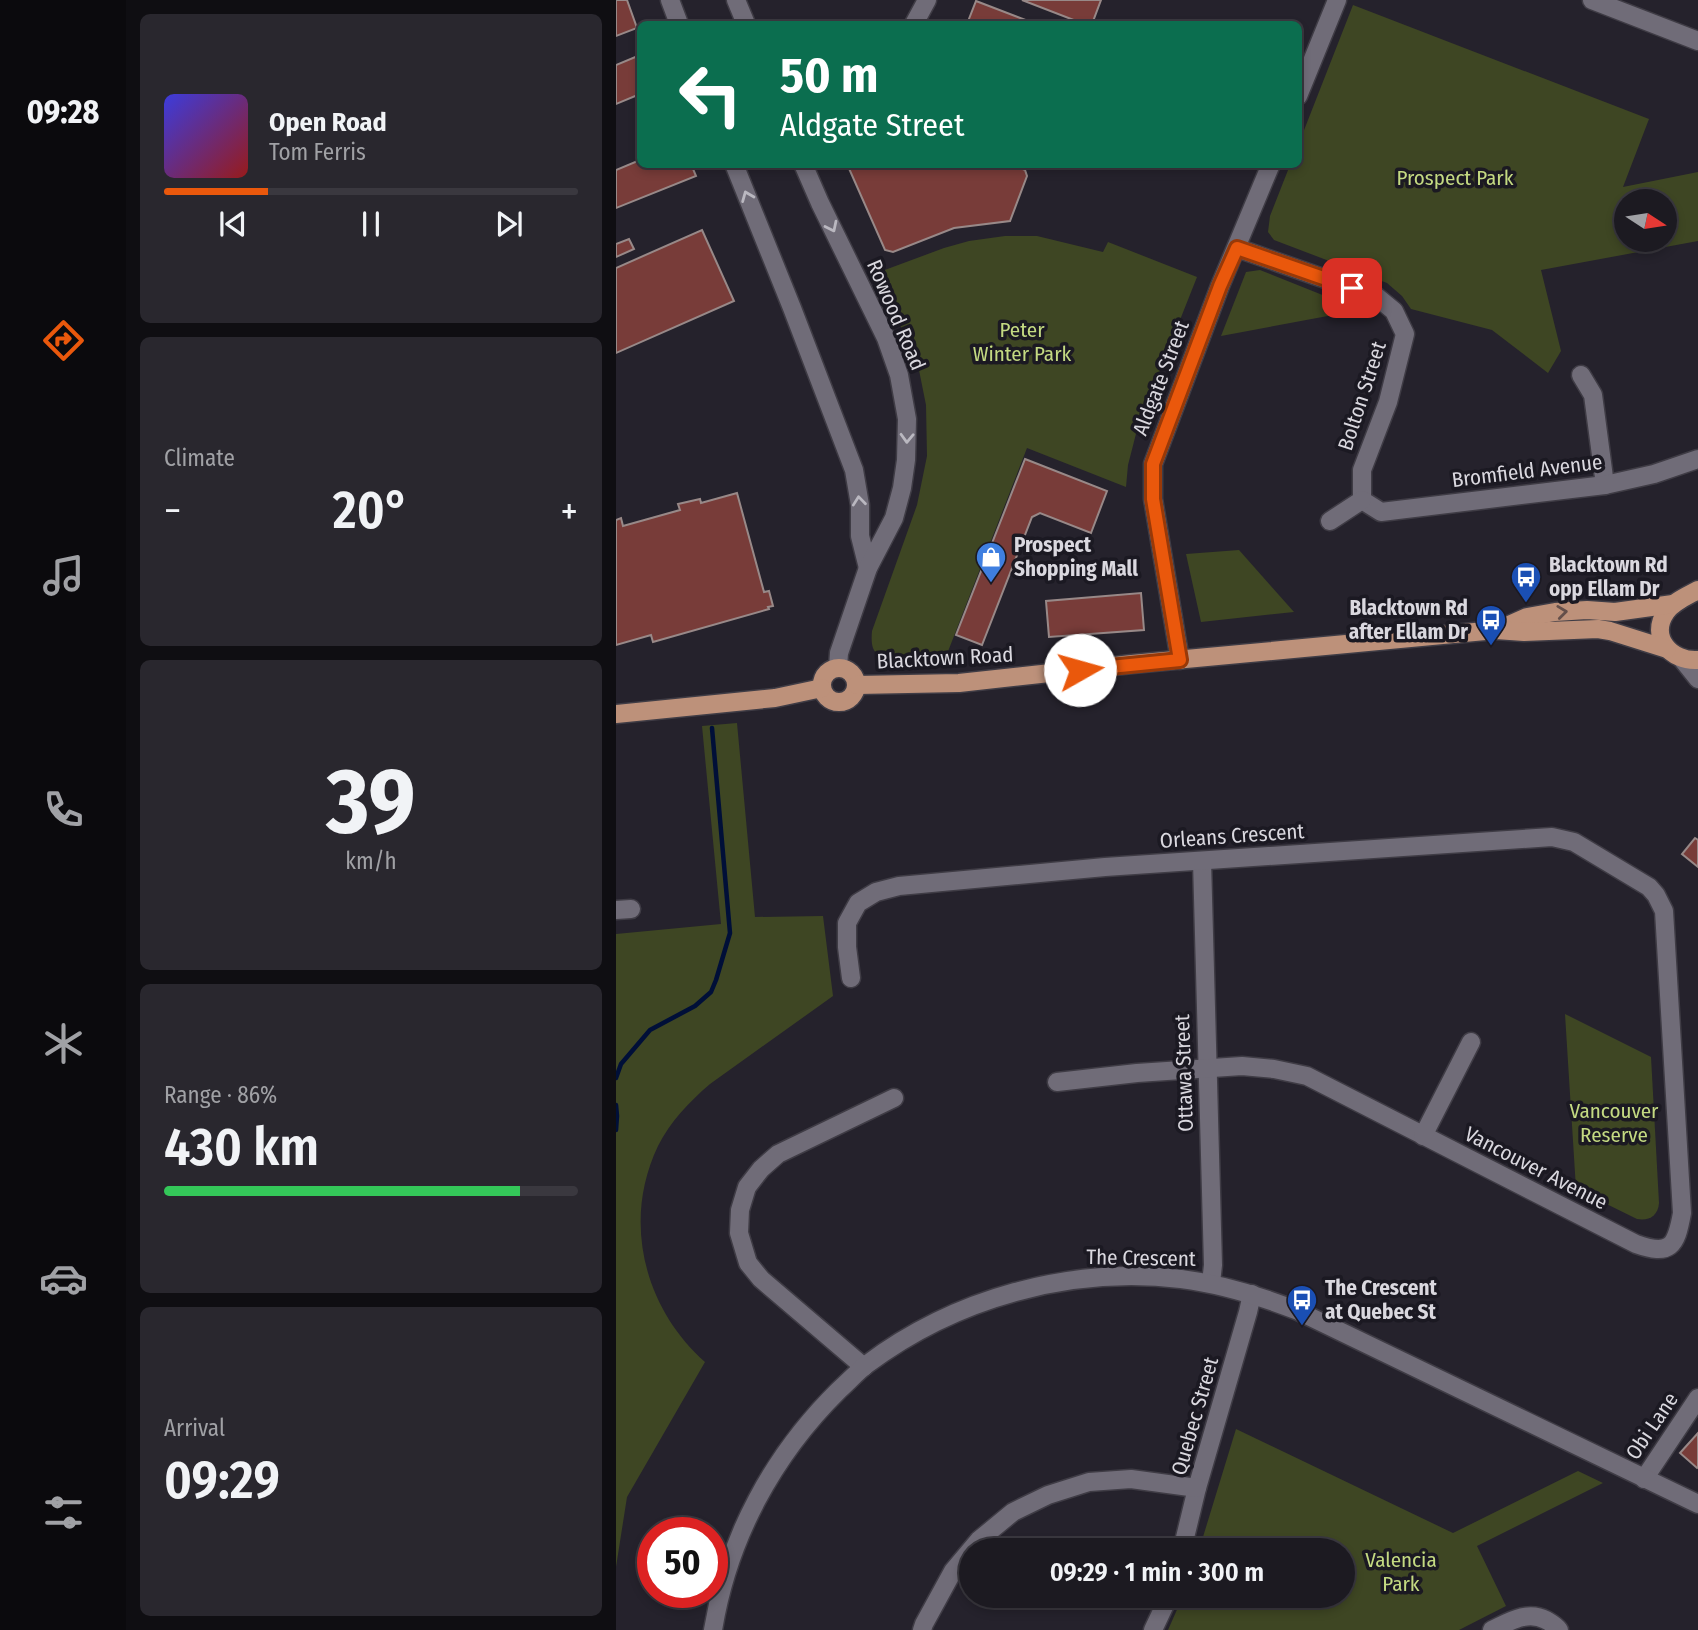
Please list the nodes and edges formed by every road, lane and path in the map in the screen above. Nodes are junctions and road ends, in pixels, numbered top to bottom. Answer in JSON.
{"nodes":[{"id":1,"x":670,"y":0,"type":"edge"},
{"id":2,"x":736,"y":0,"type":"edge"},
{"id":3,"x":927,"y":0,"type":"edge"},
{"id":4,"x":1338,"y":0,"type":"edge"},
{"id":5,"x":1592,"y":0,"type":"edge"},
{"id":6,"x":679,"y":21,"type":"edge"},
{"id":7,"x":745,"y":21,"type":"edge"},
{"id":8,"x":916,"y":21,"type":"edge"},
{"id":9,"x":1698,"y":41,"type":"edge"},
{"id":10,"x":1302,"y":86,"type":"edge"},
{"id":11,"x":736,"y":168,"type":"edge"},
{"id":12,"x":805,"y":168,"type":"edge"},
{"id":13,"x":1269,"y":168,"type":"edge"},
{"id":14,"x":1237,"y":248,"type":"junction"},
{"id":15,"x":1581,"y":375,"type":"dead end"},
{"id":16,"x":1698,"y":459,"type":"edge"},
{"id":17,"x":1605,"y":485,"type":"junction"},
{"id":18,"x":1362,"y":500,"type":"junction"},
{"id":19,"x":1329,"y":521,"type":"dead end"},
{"id":20,"x":868,"y":568,"type":"junction"},
{"id":21,"x":1698,"y":590,"type":"edge"},
{"id":22,"x":1684,"y":601,"type":"edge"},
{"id":23,"x":1496,"y":630,"type":"junction"},
{"id":24,"x":1682,"y":656,"type":"edge"},
{"id":25,"x":1180,"y":660,"type":"junction"},
{"id":26,"x":838,"y":667,"type":"junction"},
{"id":27,"x":1698,"y":679,"type":"edge"},
{"id":28,"x":857,"y":685,"type":"junction"},
{"id":29,"x":822,"y":688,"type":"junction"},
{"id":30,"x":616,"y":714,"type":"edge"},
{"id":31,"x":1202,"y":861,"type":"junction"},
{"id":32,"x":1664,"y":911,"type":"joint"},
{"id":33,"x":851,"y":978,"type":"dead end"},
{"id":34,"x":1471,"y":1042,"type":"dead end"},
{"id":35,"x":1206,"y":1068,"type":"junction"},
{"id":36,"x":1058,"y":1082,"type":"dead end"},
{"id":37,"x":894,"y":1098,"type":"dead end"},
{"id":38,"x":1423,"y":1136,"type":"junction"},
{"id":39,"x":1211,"y":1283,"type":"junction"},
{"id":40,"x":1252,"y":1294,"type":"junction"},
{"id":41,"x":864,"y":1367,"type":"junction"},
{"id":42,"x":1698,"y":1398,"type":"edge"},
{"id":43,"x":1644,"y":1479,"type":"junction"},
{"id":44,"x":1197,"y":1488,"type":"junction"},
{"id":45,"x":1698,"y":1504,"type":"edge"},
{"id":46,"x":1185,"y":1538,"type":"edge"},
{"id":47,"x":1163,"y":1608,"type":"edge"},
{"id":48,"x":713,"y":1630,"type":"edge"},
{"id":49,"x":922,"y":1630,"type":"edge"},
{"id":50,"x":1153,"y":1630,"type":"edge"},
{"id":51,"x":1492,"y":1630,"type":"edge"},
{"id":52,"x":1559,"y":1630,"type":"edge"}],
"edges":[{"from":1,"to":6,"type":"street"},
{"from":2,"to":7,"type":"street"},
{"from":3,"to":8,"type":"street"},
{"from":4,"to":10,"type":"street"},
{"from":5,"to":9,"type":"street"},
{"from":20,"to":11,"type":"street","one_way":true},
{"from":12,"to":20,"type":"street","name":"Rowood Road","one_way":true},
{"from":13,"to":14,"type":"street","name":"Aldgate Street"},
{"from":14,"to":18,"type":"street","name":"Bolton Street"},
{"from":14,"to":25,"type":"street","name":"Aldgate Street"},
{"from":15,"to":17,"type":"street"},
{"from":16,"to":17,"type":"street","name":"Bromfield Avenue"},
{"from":17,"to":18,"type":"street","name":"Bromfield Avenue"},
{"from":18,"to":19,"type":"street"},
{"from":20,"to":26,"type":"street","name":"Rowood Road"},
{"from":21,"to":22,"type":"main road","name":"Blacktown Road"},
{"from":23,"to":22,"type":"main road","name":"Blacktown Road","one_way":true},
{"from":22,"to":24,"type":"main road"},
{"from":23,"to":24,"type":"main road","name":"Blacktown Road"},
{"from":23,"to":25,"type":"main road","name":"Blacktown Road"},
{"from":24,"to":27,"type":"street"},
{"from":25,"to":28,"type":"main road","name":"Blacktown Road"},
{"from":26,"to":28,"type":"main road"},
{"from":26,"to":29,"type":"main road"},
{"from":28,"to":29,"type":"main road"},
{"from":29,"to":30,"type":"main road"},
{"from":31,"to":32,"type":"street","name":"Orleans Crescent"},
{"from":31,"to":33,"type":"street","name":"Orleans Crescent"},
{"from":31,"to":35,"type":"street","name":"Ottawa Street"},
{"from":32,"to":38,"type":"street","name":"Vancouver Avenue"},
{"from":34,"to":38,"type":"street"},
{"from":35,"to":36,"type":"street","name":"Vancouver Avenue"},
{"from":35,"to":38,"type":"street","name":"Vancouver Avenue"},
{"from":35,"to":39,"type":"street","name":"Ottawa Street"},
{"from":37,"to":41,"type":"street"},
{"from":39,"to":40,"type":"street","name":"The Crescent"},
{"from":39,"to":41,"type":"street","name":"The Crescent"},
{"from":40,"to":43,"type":"street","name":"The Crescent"},
{"from":40,"to":44,"type":"street","name":"Quebec Street"},
{"from":41,"to":48,"type":"street","name":"The Crescent"},
{"from":42,"to":43,"type":"street","name":"Obi Lane"},
{"from":43,"to":45,"type":"street","name":"The Crescent"},
{"from":44,"to":46,"type":"street","name":"Quebec Street"},
{"from":44,"to":49,"type":"street"},
{"from":47,"to":50,"type":"street"},
{"from":51,"to":52,"type":"street"}]}
